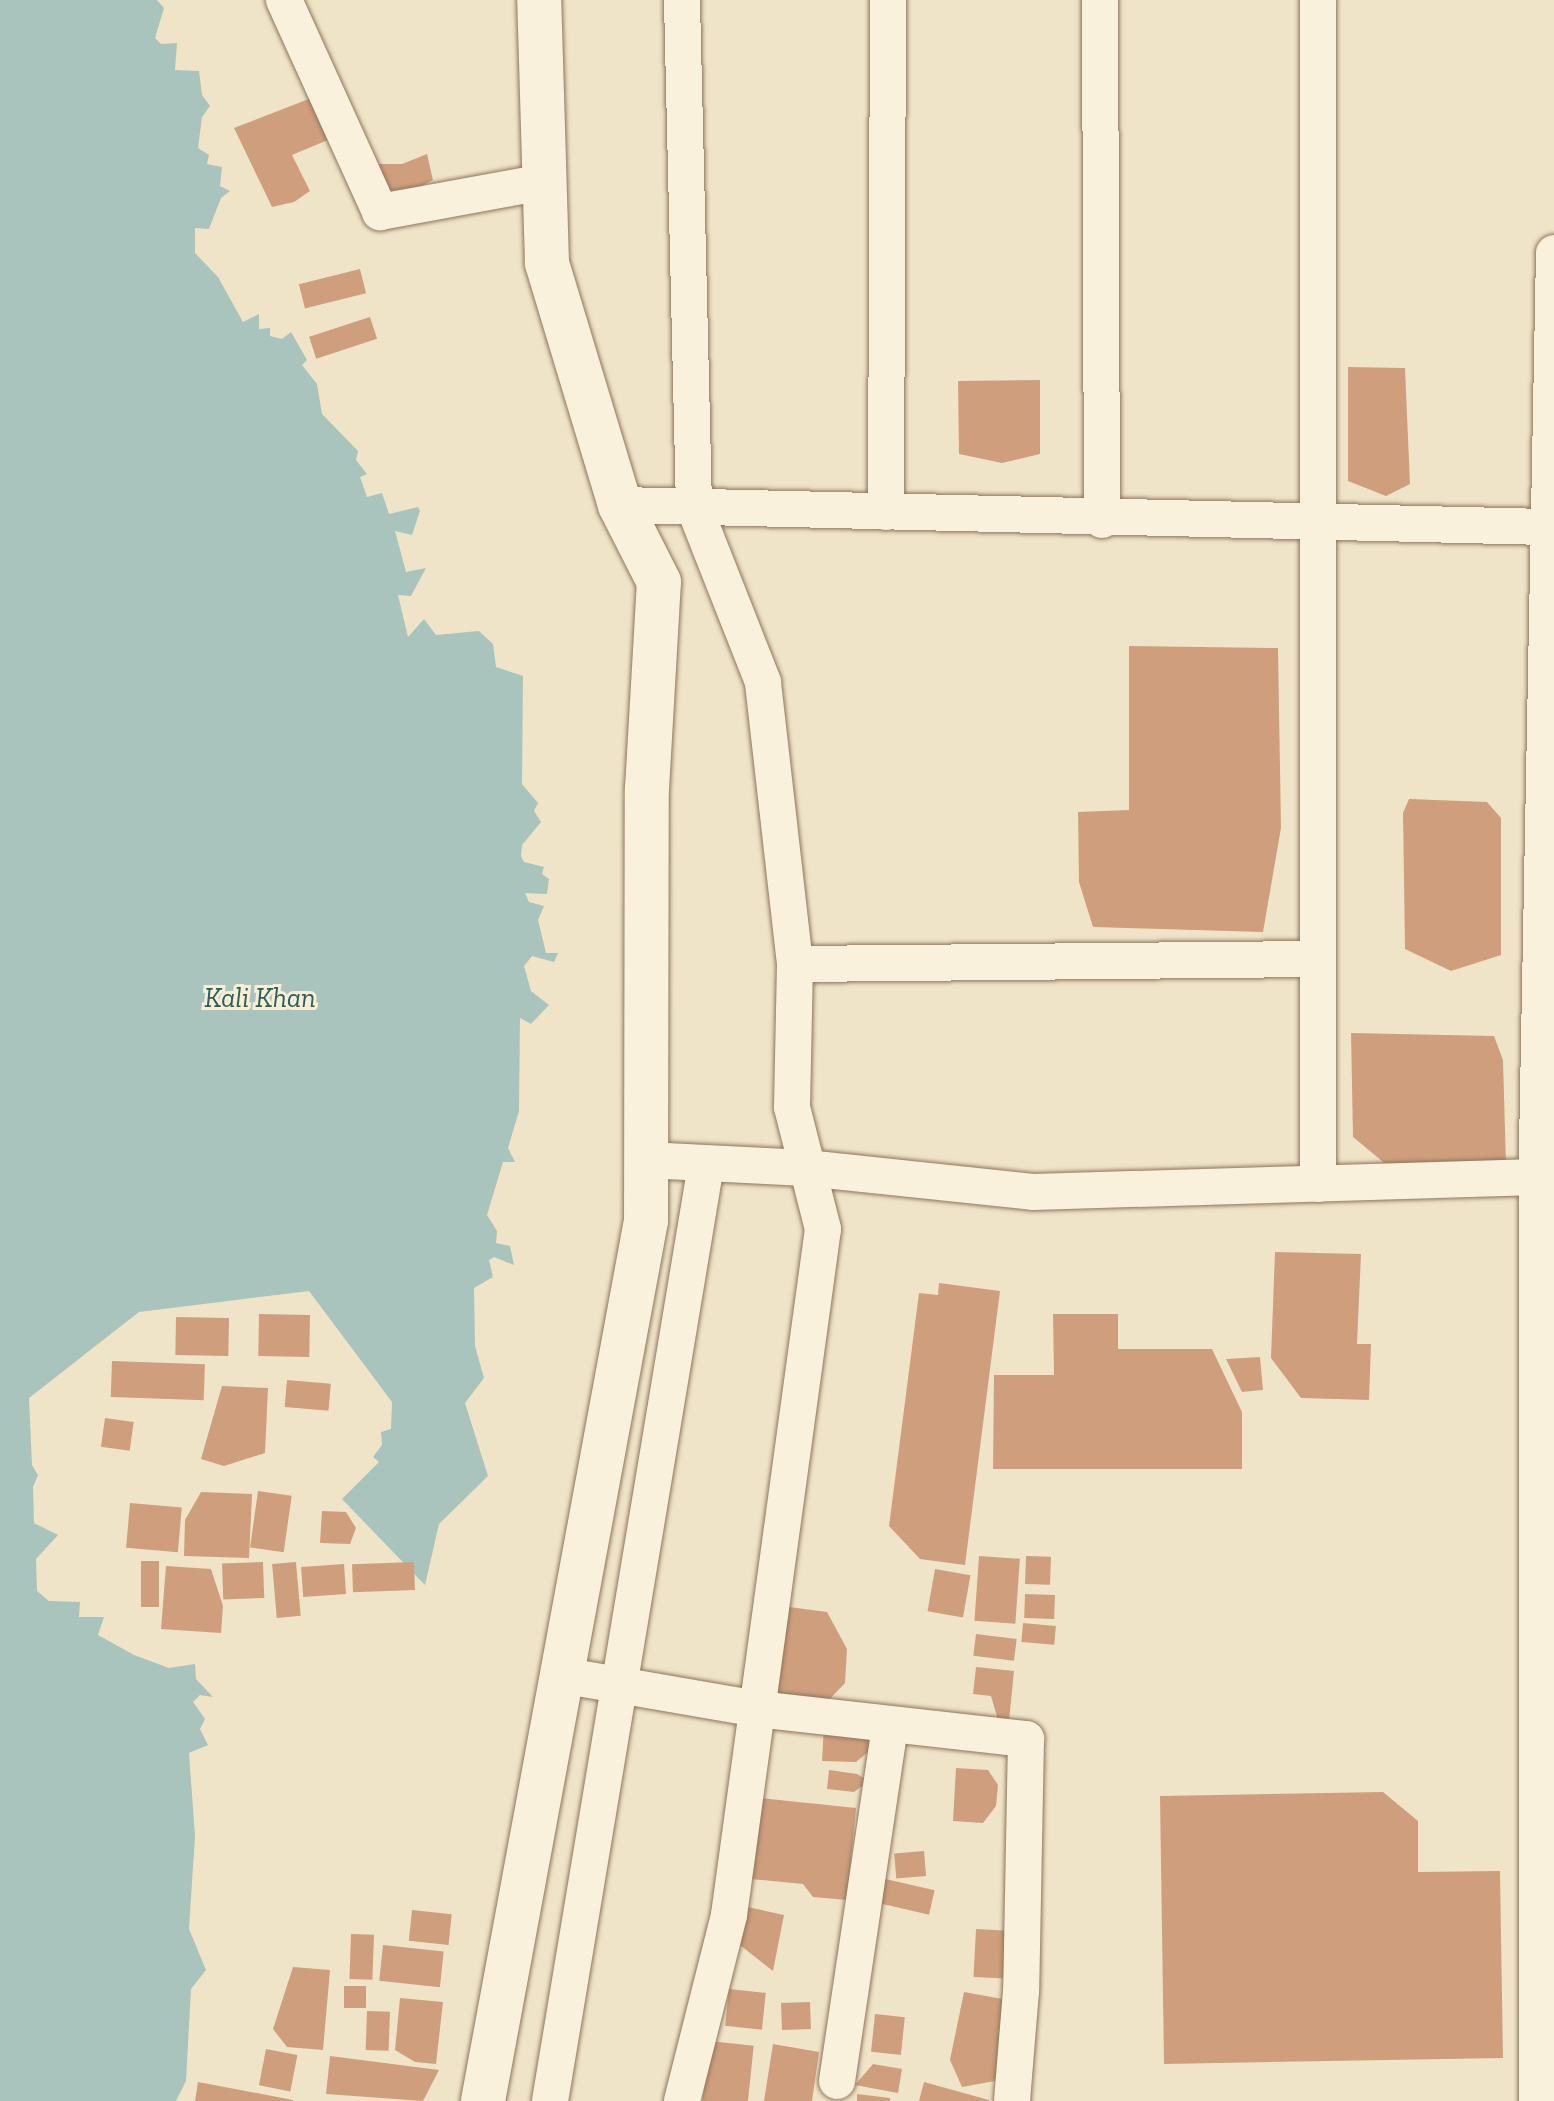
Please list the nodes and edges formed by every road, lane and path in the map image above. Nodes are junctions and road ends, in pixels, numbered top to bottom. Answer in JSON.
{"nodes":[{"id":1,"x":284,"y":0,"type":"edge"},
{"id":2,"x":539,"y":0,"type":"edge"},
{"id":3,"x":682,"y":0,"type":"edge"},
{"id":4,"x":888,"y":0,"type":"edge"},
{"id":5,"x":1100,"y":0,"type":"edge"},
{"id":6,"x":1318,"y":0,"type":"edge"},
{"id":7,"x":544,"y":182,"type":"junction"},
{"id":8,"x":1554,"y":253,"type":"edge"},
{"id":9,"x":620,"y":505,"type":"junction"},
{"id":10,"x":694,"y":507,"type":"junction"},
{"id":11,"x":886,"y":512,"type":"junction"},
{"id":12,"x":1102,"y":520,"type":"junction"},
{"id":13,"x":1318,"y":523,"type":"junction"},
{"id":14,"x":1549,"y":527,"type":"junction"},
{"id":15,"x":1318,"y":959,"type":"junction"},
{"id":16,"x":795,"y":964,"type":"junction"},
{"id":17,"x":646,"y":1160,"type":"junction"},
{"id":18,"x":706,"y":1165,"type":"junction"},
{"id":19,"x":806,"y":1168,"type":"junction"},
{"id":20,"x":1537,"y":1177,"type":"junction"},
{"id":21,"x":1318,"y":1184,"type":"junction"},
{"id":22,"x":561,"y":1675,"type":"junction"},
{"id":23,"x":621,"y":1686,"type":"junction"},
{"id":24,"x":1544,"y":1699,"type":"edge"},
{"id":25,"x":757,"y":1709,"type":"junction"},
{"id":26,"x":890,"y":1726,"type":"junction"},
{"id":27,"x":837,"y":2081,"type":"dead end"},
{"id":28,"x":483,"y":2101,"type":"edge"},
{"id":29,"x":550,"y":2101,"type":"edge"},
{"id":30,"x":682,"y":2101,"type":"edge"},
{"id":31,"x":1012,"y":2101,"type":"edge"},
{"id":32,"x":1537,"y":2101,"type":"edge"}],
"edges":[{"from":1,"to":7,"type":"street"},
{"from":2,"to":7,"type":"main road"},
{"from":3,"to":10,"type":"street"},
{"from":4,"to":11,"type":"street"},
{"from":5,"to":12,"type":"street"},
{"from":6,"to":13,"type":"street"},
{"from":7,"to":9,"type":"main road"},
{"from":8,"to":14,"type":"street"},
{"from":9,"to":10,"type":"street"},
{"from":9,"to":17,"type":"main road"},
{"from":10,"to":11,"type":"street"},
{"from":10,"to":16,"type":"street"},
{"from":11,"to":12,"type":"street"},
{"from":12,"to":13,"type":"street"},
{"from":13,"to":14,"type":"street"},
{"from":13,"to":15,"type":"street"},
{"from":14,"to":20,"type":"street"},
{"from":15,"to":16,"type":"street"},
{"from":15,"to":21,"type":"street"},
{"from":16,"to":19,"type":"street"},
{"from":17,"to":18,"type":"street"},
{"from":17,"to":22,"type":"main road"},
{"from":18,"to":19,"type":"street"},
{"from":18,"to":23,"type":"street"},
{"from":19,"to":21,"type":"street"},
{"from":19,"to":25,"type":"street"},
{"from":20,"to":21,"type":"street"},
{"from":20,"to":24,"type":"street"},
{"from":22,"to":23,"type":"street"},
{"from":22,"to":28,"type":"main road"},
{"from":23,"to":25,"type":"street"},
{"from":23,"to":29,"type":"street"},
{"from":24,"to":32,"type":"street"},
{"from":25,"to":26,"type":"street"},
{"from":25,"to":30,"type":"street"},
{"from":26,"to":27,"type":"street"},
{"from":26,"to":31,"type":"street"}]}
